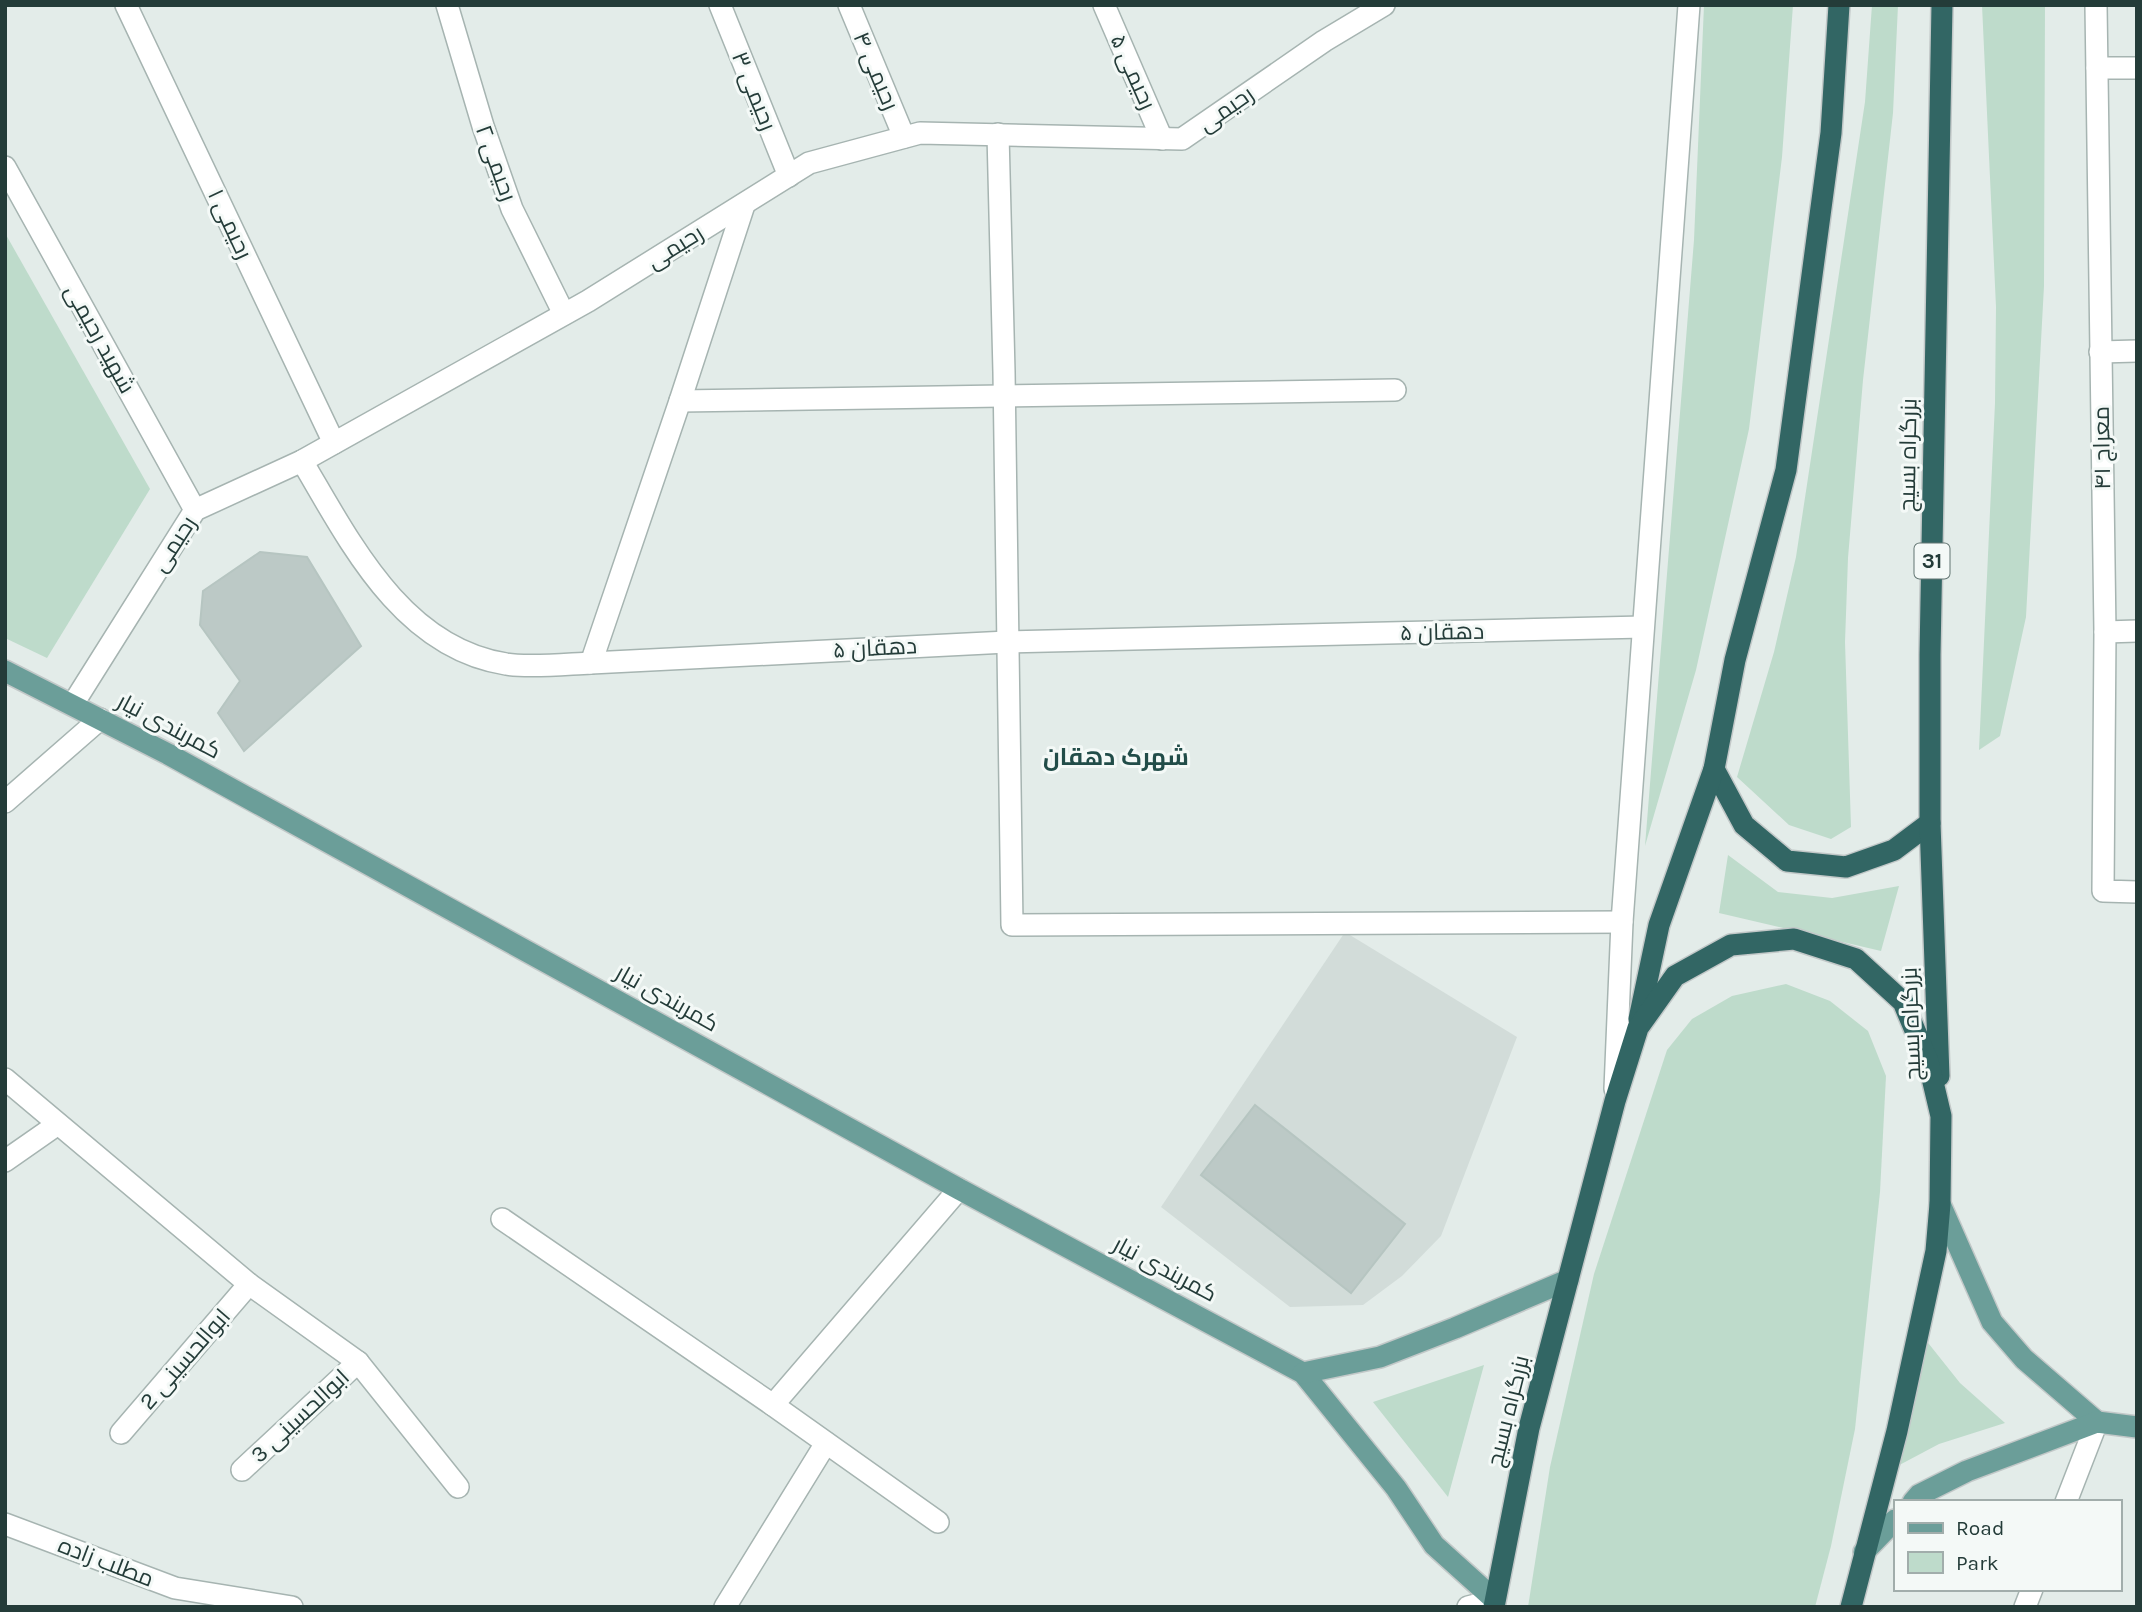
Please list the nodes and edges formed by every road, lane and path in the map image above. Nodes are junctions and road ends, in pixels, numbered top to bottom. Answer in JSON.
{"nodes":[{"id":1,"x":126,"y":5,"type":"edge"},
{"id":2,"x":447,"y":5,"type":"edge"},
{"id":3,"x":720,"y":5,"type":"edge"},
{"id":4,"x":849,"y":5,"type":"edge"},
{"id":5,"x":1104,"y":5,"type":"edge"},
{"id":6,"x":1384,"y":5,"type":"edge"},
{"id":7,"x":1689,"y":5,"type":"edge"},
{"id":8,"x":1839,"y":5,"type":"edge"},
{"id":9,"x":1942,"y":5,"type":"edge"},
{"id":10,"x":2096,"y":5,"type":"edge"},
{"id":11,"x":2097,"y":68,"type":"junction"},
{"id":12,"x":2137,"y":68,"type":"edge"},
{"id":13,"x":998,"y":134,"type":"junction"},
{"id":14,"x":904,"y":137,"type":"junction"},
{"id":15,"x":1163,"y":139,"type":"junction"},
{"id":16,"x":5,"y":167,"type":"edge"},
{"id":17,"x":789,"y":176,"type":"junction"},
{"id":18,"x":744,"y":205,"type":"junction"},
{"id":19,"x":564,"y":314,"type":"junction"},
{"id":20,"x":2137,"y":351,"type":"edge"},
{"id":21,"x":2100,"y":352,"type":"junction"},
{"id":22,"x":1395,"y":390,"type":"dead end"},
{"id":23,"x":1004,"y":396,"type":"junction"},
{"id":24,"x":680,"y":401,"type":"junction"},
{"id":25,"x":334,"y":443,"type":"junction"},
{"id":26,"x":302,"y":461,"type":"junction"},
{"id":27,"x":195,"y":510,"type":"junction"},
{"id":28,"x":1643,"y":627,"type":"junction"},
{"id":29,"x":2137,"y":631,"type":"edge"},
{"id":30,"x":2105,"y":632,"type":"junction"},
{"id":31,"x":1007,"y":642,"type":"junction"},
{"id":32,"x":591,"y":663,"type":"junction"},
{"id":33,"x":5,"y":671,"type":"edge"},
{"id":34,"x":73,"y":704,"type":"junction"},
{"id":35,"x":100,"y":719,"type":"junction"},
{"id":36,"x":1714,"y":769,"type":"junction"},
{"id":37,"x":5,"y":802,"type":"edge"},
{"id":38,"x":1930,"y":823,"type":"junction"},
{"id":39,"x":2137,"y":892,"type":"edge"},
{"id":40,"x":1622,"y":922,"type":"junction"},
{"id":41,"x":1637,"y":1028,"type":"junction"},
{"id":42,"x":5,"y":1079,"type":"edge"},
{"id":43,"x":1615,"y":1101,"type":"junction"},
{"id":44,"x":1941,"y":1116,"type":"junction"},
{"id":45,"x":58,"y":1124,"type":"junction"},
{"id":46,"x":5,"y":1161,"type":"edge"},
{"id":47,"x":959,"y":1189,"type":"junction"},
{"id":48,"x":1940,"y":1205,"type":"junction"},
{"id":49,"x":502,"y":1219,"type":"dead end"},
{"id":50,"x":1568,"y":1280,"type":"junction"},
{"id":51,"x":249,"y":1284,"type":"junction"},
{"id":52,"x":358,"y":1362,"type":"junction"},
{"id":53,"x":1303,"y":1373,"type":"junction"},
{"id":54,"x":773,"y":1405,"type":"junction"},
{"id":55,"x":2097,"y":1422,"type":"junction"},
{"id":56,"x":2137,"y":1427,"type":"edge"},
{"id":57,"x":121,"y":1433,"type":"dead end"},
{"id":58,"x":826,"y":1443,"type":"junction"},
{"id":59,"x":242,"y":1470,"type":"dead end"},
{"id":60,"x":458,"y":1487,"type":"dead end"},
{"id":61,"x":1915,"y":1500,"type":"edge"},
{"id":62,"x":2067,"y":1500,"type":"edge"},
{"id":63,"x":1894,"y":1521,"type":"edge"},
{"id":64,"x":938,"y":1522,"type":"dead end"},
{"id":65,"x":5,"y":1524,"type":"edge"},
{"id":66,"x":1864,"y":1552,"type":"junction"},
{"id":67,"x":1494,"y":1603,"type":"edge"},
{"id":68,"x":292,"y":1607,"type":"edge"},
{"id":69,"x":725,"y":1607,"type":"edge"},
{"id":70,"x":1468,"y":1607,"type":"edge"},
{"id":71,"x":1851,"y":1607,"type":"edge"}],
"edges":[{"from":1,"to":25,"type":"street","name":"رحیمی ۱"},
{"from":2,"to":19,"type":"street","name":"رحیمی ۲"},
{"from":3,"to":17,"type":"street","name":"رحیمی ۳"},
{"from":4,"to":14,"type":"street","name":"رحیمی ۴"},
{"from":5,"to":15,"type":"street","name":"رحیمی ۵"},
{"from":6,"to":15,"type":"street","name":"رحیمی"},
{"from":7,"to":28,"type":"street"},
{"from":8,"to":36,"type":"highway","name":"بزرگراه بسیج"},
{"from":9,"to":38,"type":"highway","name":"بزرگراه بسیج","number":"31"},
{"from":10,"to":11,"type":"street","name":"معراج ۴۱"},
{"from":11,"to":12,"type":"street"},
{"from":11,"to":21,"type":"street","name":"معراج ۴۱"},
{"from":13,"to":14,"type":"street","name":"رحیمی"},
{"from":13,"to":15,"type":"street","name":"رحیمی"},
{"from":13,"to":23,"type":"street"},
{"from":14,"to":17,"type":"street","name":"رحیمی"},
{"from":16,"to":27,"type":"street","name":"شهید رحیمی"},
{"from":17,"to":18,"type":"street","name":"رحیمی"},
{"from":18,"to":19,"type":"street","name":"رحیمی"},
{"from":18,"to":24,"type":"street"},
{"from":19,"to":25,"type":"street","name":"رحیمی"},
{"from":20,"to":21,"type":"street"},
{"from":21,"to":30,"type":"street","name":"معراج ۴۱"},
{"from":22,"to":23,"type":"street"},
{"from":23,"to":24,"type":"street"},
{"from":23,"to":31,"type":"street"},
{"from":24,"to":32,"type":"street"},
{"from":25,"to":26,"type":"street","name":"رحیمی"},
{"from":26,"to":27,"type":"street","name":"رحیمی"},
{"from":26,"to":32,"type":"street","name":"دهقان ۵"},
{"from":27,"to":34,"type":"street","name":"رحیمی"},
{"from":28,"to":31,"type":"street","name":"دهقان ۵"},
{"from":28,"to":40,"type":"street"},
{"from":29,"to":30,"type":"street"},
{"from":30,"to":39,"type":"street","name":"معراج ۴۱"},
{"from":31,"to":32,"type":"street","name":"دهقان ۵"},
{"from":31,"to":40,"type":"street"},
{"from":33,"to":34,"type":"main road","name":"کمربندی نیار"},
{"from":34,"to":35,"type":"main road","name":"کمربندی نیار"},
{"from":35,"to":37,"type":"street"},
{"from":35,"to":47,"type":"main road","name":"کمربندی نیار"},
{"from":36,"to":38,"type":"highway"},
{"from":36,"to":41,"type":"highway","name":"بزرگراه بسیج"},
{"from":38,"to":44,"type":"highway","name":"بزرگراه بسیج","number":"31"},
{"from":40,"to":43,"type":"street"},
{"from":41,"to":43,"type":"highway","name":"بزرگراه بسیج"},
{"from":41,"to":44,"type":"highway","name":"بزرگراه بسیج"},
{"from":42,"to":45,"type":"street"},
{"from":43,"to":50,"type":"highway","name":"بزرگراه بسیج"},
{"from":44,"to":48,"type":"highway","name":"بزرگراه بسیج"},
{"from":45,"to":46,"type":"street"},
{"from":45,"to":51,"type":"street"},
{"from":47,"to":53,"type":"main road","name":"کمربندی نیار"},
{"from":47,"to":54,"type":"street"},
{"from":48,"to":55,"type":"main road"},
{"from":48,"to":66,"type":"highway","name":"بزرگراه بسیج"},
{"from":49,"to":54,"type":"street"},
{"from":50,"to":53,"type":"main road"},
{"from":50,"to":67,"type":"highway","name":"بزرگراه بسیج"},
{"from":51,"to":52,"type":"street"},
{"from":51,"to":57,"type":"street","name":"ابوالحسینی 2"},
{"from":52,"to":59,"type":"street","name":"ابوالحسینی 3"},
{"from":52,"to":60,"type":"street"},
{"from":53,"to":67,"type":"main road"},
{"from":54,"to":58,"type":"street"},
{"from":55,"to":56,"type":"main road"},
{"from":55,"to":61,"type":"main road"},
{"from":55,"to":62,"type":"street"},
{"from":58,"to":64,"type":"street"},
{"from":58,"to":69,"type":"street"},
{"from":63,"to":66,"type":"main road"},
{"from":65,"to":68,"type":"street","name":"مطلب زاده"},
{"from":66,"to":71,"type":"highway","name":"بزرگراه بسیج"},
{"from":67,"to":70,"type":"street"}]}
